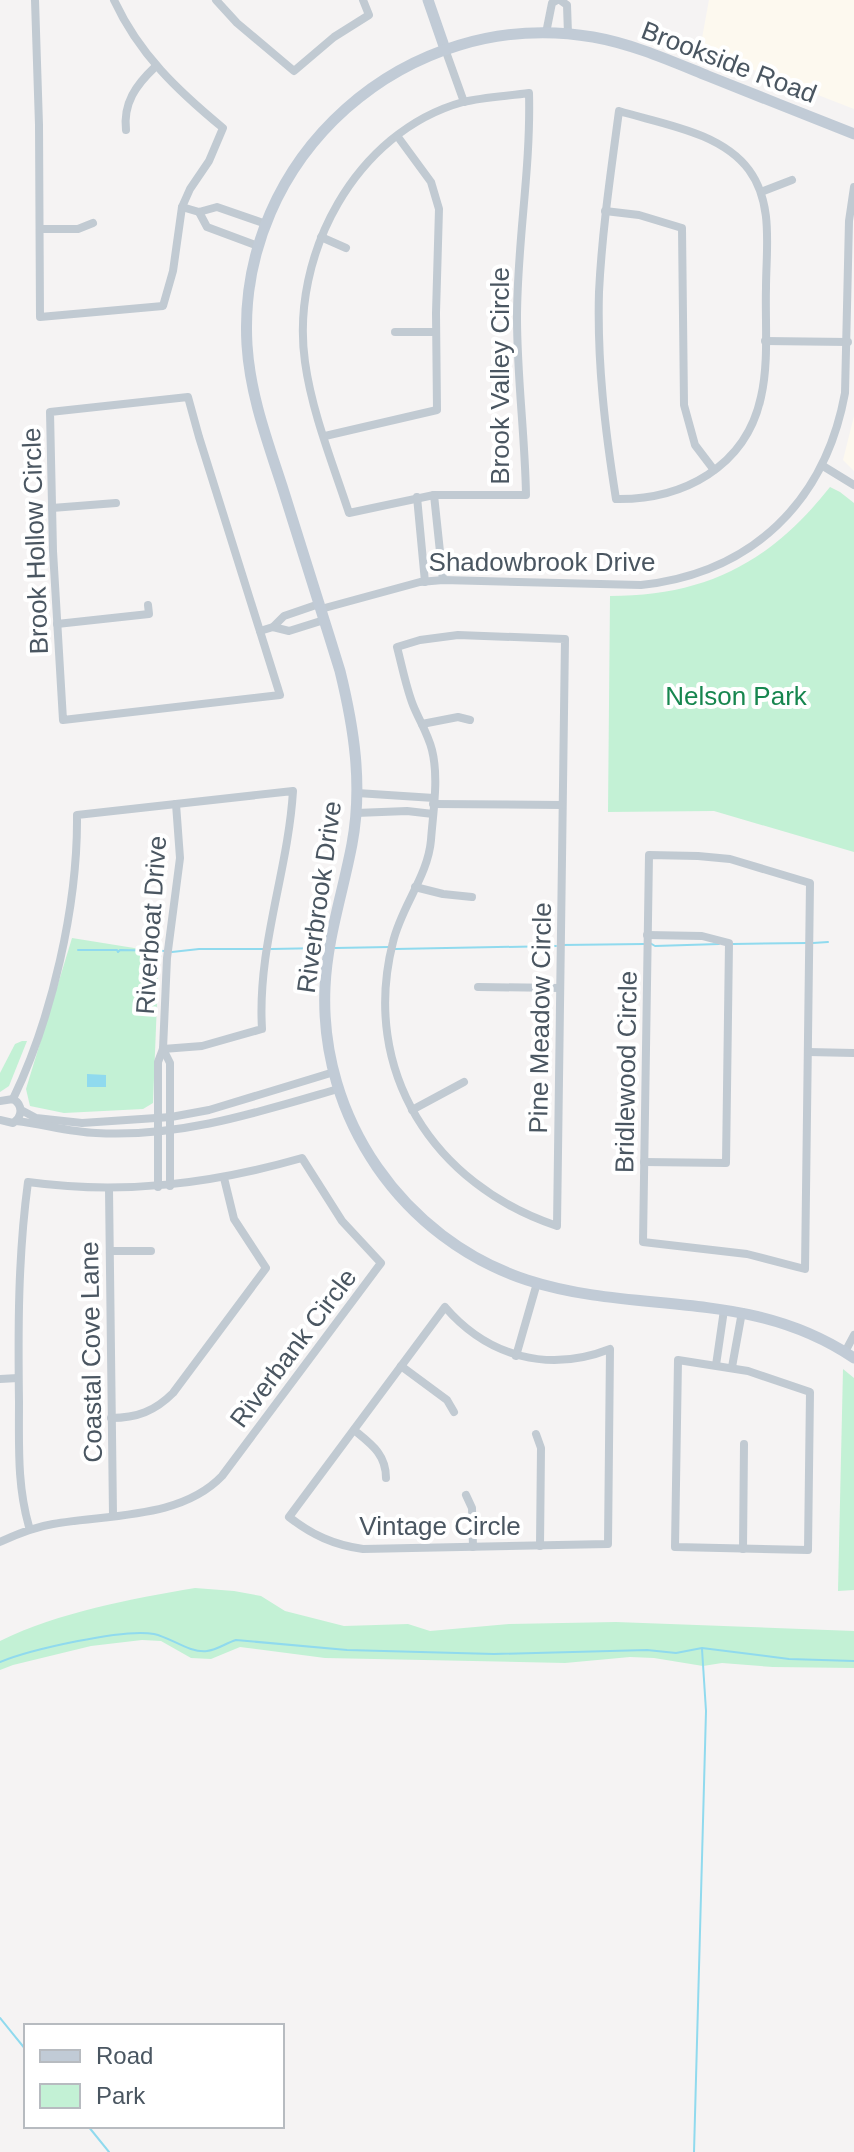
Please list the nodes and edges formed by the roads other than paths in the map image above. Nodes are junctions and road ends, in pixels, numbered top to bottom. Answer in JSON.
{"nodes":[{"id":1,"x":35,"y":0,"type":"edge"},
{"id":2,"x":114,"y":0,"type":"edge"},
{"id":3,"x":216,"y":0,"type":"edge"},
{"id":4,"x":363,"y":0,"type":"edge"},
{"id":5,"x":428,"y":0,"type":"edge"},
{"id":6,"x":559,"y":0,"type":"edge"},
{"id":7,"x":546,"y":33,"type":"junction"},
{"id":8,"x":568,"y":34,"type":"junction"},
{"id":9,"x":445,"y":49,"type":"junction"},
{"id":10,"x":155,"y":67,"type":"junction"},
{"id":11,"x":464,"y":102,"type":"junction"},
{"id":12,"x":126,"y":130,"type":"dead end"},
{"id":13,"x":854,"y":134,"type":"edge"},
{"id":14,"x":398,"y":137,"type":"junction"},
{"id":15,"x":792,"y":180,"type":"dead end"},
{"id":16,"x":854,"y":187,"type":"edge"},
{"id":17,"x":761,"y":192,"type":"junction"},
{"id":18,"x":182,"y":207,"type":"junction"},
{"id":19,"x":605,"y":211,"type":"junction"},
{"id":20,"x":199,"y":212,"type":"junction"},
{"id":21,"x":93,"y":223,"type":"dead end"},
{"id":22,"x":266,"y":224,"type":"junction"},
{"id":23,"x":40,"y":229,"type":"junction"},
{"id":24,"x":321,"y":237,"type":"junction"},
{"id":25,"x":258,"y":246,"type":"junction"},
{"id":26,"x":346,"y":248,"type":"dead end"},
{"id":27,"x":395,"y":332,"type":"dead end"},
{"id":28,"x":436,"y":332,"type":"junction"},
{"id":29,"x":765,"y":341,"type":"junction"},
{"id":30,"x":848,"y":342,"type":"junction"},
{"id":31,"x":325,"y":436,"type":"junction"},
{"id":32,"x":823,"y":466,"type":"junction"},
{"id":33,"x":714,"y":470,"type":"junction"},
{"id":34,"x":854,"y":485,"type":"edge"},
{"id":35,"x":434,"y":495,"type":"junction"},
{"id":36,"x":417,"y":497,"type":"junction"},
{"id":37,"x":116,"y":503,"type":"dead end"},
{"id":38,"x":52,"y":508,"type":"junction"},
{"id":39,"x":443,"y":580,"type":"junction"},
{"id":40,"x":425,"y":582,"type":"junction"},
{"id":41,"x":148,"y":605,"type":"dead end"},
{"id":42,"x":321,"y":611,"type":"junction"},
{"id":43,"x":57,"y":624,"type":"junction"},
{"id":44,"x":273,"y":627,"type":"junction"},
{"id":45,"x":260,"y":631,"type":"junction"},
{"id":46,"x":470,"y":720,"type":"dead end"},
{"id":47,"x":422,"y":724,"type":"junction"},
{"id":48,"x":357,"y":793,"type":"junction"},
{"id":49,"x":411,"y":796,"type":"junction"},
{"id":50,"x":176,"y":804,"type":"junction"},
{"id":51,"x":433,"y":805,"type":"junction"},
{"id":52,"x":562,"y":805,"type":"junction"},
{"id":53,"x":409,"y":811,"type":"junction"},
{"id":54,"x":356,"y":813,"type":"junction"},
{"id":55,"x":415,"y":887,"type":"junction"},
{"id":56,"x":472,"y":897,"type":"dead end"},
{"id":57,"x":647,"y":935,"type":"junction"},
{"id":58,"x":478,"y":987,"type":"dead end"},
{"id":59,"x":560,"y":988,"type":"junction"},
{"id":60,"x":163,"y":1049,"type":"junction"},
{"id":61,"x":808,"y":1052,"type":"junction"},
{"id":62,"x":854,"y":1053,"type":"edge"},
{"id":63,"x":334,"y":1072,"type":"junction"},
{"id":64,"x":464,"y":1082,"type":"dead end"},
{"id":65,"x":338,"y":1089,"type":"junction"},
{"id":66,"x":13,"y":1099,"type":"junction"},
{"id":67,"x":0,"y":1101,"type":"edge"},
{"id":68,"x":21,"y":1110,"type":"junction"},
{"id":69,"x":412,"y":1110,"type":"junction"},
{"id":70,"x":158,"y":1117,"type":"junction"},
{"id":71,"x":171,"y":1117,"type":"junction"},
{"id":72,"x":16,"y":1121,"type":"junction"},
{"id":73,"x":0,"y":1122,"type":"edge"},
{"id":74,"x":171,"y":1130,"type":"junction"},
{"id":75,"x":158,"y":1131,"type":"junction"},
{"id":76,"x":644,"y":1162,"type":"junction"},
{"id":77,"x":224,"y":1178,"type":"junction"},
{"id":78,"x":170,"y":1186,"type":"junction"},
{"id":79,"x":158,"y":1187,"type":"junction"},
{"id":80,"x":109,"y":1189,"type":"junction"},
{"id":81,"x":110,"y":1251,"type":"junction"},
{"id":82,"x":151,"y":1251,"type":"dead end"},
{"id":83,"x":537,"y":1283,"type":"junction"},
{"id":84,"x":724,"y":1310,"type":"junction"},
{"id":85,"x":742,"y":1312,"type":"junction"},
{"id":86,"x":854,"y":1335,"type":"edge"},
{"id":87,"x":718,"y":1346,"type":"junction"},
{"id":88,"x":735,"y":1350,"type":"junction"},
{"id":89,"x":849,"y":1355,"type":"edge"},
{"id":90,"x":516,"y":1356,"type":"junction"},
{"id":91,"x":716,"y":1365,"type":"junction"},
{"id":92,"x":401,"y":1366,"type":"junction"},
{"id":93,"x":732,"y":1367,"type":"junction"},
{"id":94,"x":18,"y":1378,"type":"junction"},
{"id":95,"x":0,"y":1379,"type":"edge"},
{"id":96,"x":454,"y":1412,"type":"dead end"},
{"id":97,"x":111,"y":1418,"type":"junction"},
{"id":98,"x":354,"y":1430,"type":"junction"},
{"id":99,"x":536,"y":1434,"type":"dead end"},
{"id":100,"x":744,"y":1444,"type":"dead end"},
{"id":101,"x":386,"y":1478,"type":"dead end"},
{"id":102,"x":466,"y":1495,"type":"dead end"},
{"id":103,"x":113,"y":1515,"type":"junction"},
{"id":104,"x":30,"y":1530,"type":"junction"},
{"id":105,"x":0,"y":1542,"type":"edge"},
{"id":106,"x":540,"y":1546,"type":"junction"},
{"id":107,"x":473,"y":1547,"type":"junction"},
{"id":108,"x":743,"y":1549,"type":"junction"}],
"edges":[{"from":1,"to":23,"type":"street"},
{"from":2,"to":10,"type":"street"},
{"from":3,"to":4,"type":"street"},
{"from":5,"to":9,"type":"street"},
{"from":6,"to":7,"type":"street"},
{"from":6,"to":8,"type":"street"},
{"from":7,"to":8,"type":"street","name":"Brookside Road"},
{"from":7,"to":9,"type":"street","name":"Brookside Road"},
{"from":8,"to":13,"type":"street","name":"Brookside Road"},
{"from":9,"to":11,"type":"street"},
{"from":9,"to":22,"type":"street","name":"Riverbrook Drive"},
{"from":10,"to":12,"type":"street"},
{"from":10,"to":18,"type":"street"},
{"from":11,"to":14,"type":"street","name":"Brook Valley Circle"},
{"from":11,"to":35,"type":"street","name":"Brook Valley Circle"},
{"from":14,"to":24,"type":"street","name":"Brook Valley Circle"},
{"from":14,"to":28,"type":"street"},
{"from":15,"to":17,"type":"street"},
{"from":16,"to":30,"type":"street","name":"Shadowbrook Drive"},
{"from":17,"to":19,"type":"street"},
{"from":17,"to":29,"type":"street"},
{"from":18,"to":20,"type":"street"},
{"from":18,"to":23,"type":"street"},
{"from":19,"to":33,"type":"street"},
{"from":19,"to":33,"type":"street"},
{"from":20,"to":22,"type":"street"},
{"from":20,"to":25,"type":"street"},
{"from":21,"to":23,"type":"street"},
{"from":22,"to":25,"type":"street","name":"Riverbrook Drive"},
{"from":24,"to":26,"type":"street"},
{"from":24,"to":31,"type":"street","name":"Brook Valley Circle"},
{"from":25,"to":42,"type":"street","name":"Riverbrook Drive"},
{"from":27,"to":28,"type":"street"},
{"from":28,"to":31,"type":"street"},
{"from":29,"to":30,"type":"street"},
{"from":29,"to":33,"type":"street"},
{"from":30,"to":32,"type":"street","name":"Shadowbrook Drive"},
{"from":31,"to":36,"type":"street","name":"Brook Valley Circle"},
{"from":32,"to":34,"type":"street"},
{"from":32,"to":39,"type":"street","name":"Shadowbrook Drive"},
{"from":35,"to":36,"type":"street","name":"Brook Valley Circle"},
{"from":35,"to":39,"type":"street"},
{"from":36,"to":40,"type":"street"},
{"from":37,"to":38,"type":"street"},
{"from":38,"to":43,"type":"street","name":"Brook Hollow Circle"},
{"from":38,"to":45,"type":"street","name":"Brook Hollow Circle"},
{"from":39,"to":40,"type":"street","name":"Shadowbrook Drive"},
{"from":40,"to":42,"type":"street","name":"Shadowbrook Drive"},
{"from":41,"to":43,"type":"street"},
{"from":42,"to":44,"type":"street"},
{"from":42,"to":44,"type":"street"},
{"from":42,"to":48,"type":"street","name":"Riverbrook Drive"},
{"from":43,"to":45,"type":"street","name":"Brook Hollow Circle"},
{"from":44,"to":45,"type":"street"},
{"from":46,"to":47,"type":"street"},
{"from":47,"to":51,"type":"street","name":"Pine Meadow Circle"},
{"from":47,"to":52,"type":"street","name":"Pine Meadow Circle"},
{"from":48,"to":49,"type":"street"},
{"from":48,"to":54,"type":"street","name":"Riverbrook Drive"},
{"from":49,"to":51,"type":"street"},
{"from":49,"to":53,"type":"street"},
{"from":50,"to":60,"type":"street","name":"Riverboat Drive"},
{"from":50,"to":60,"type":"street"},
{"from":50,"to":66,"type":"street"},
{"from":51,"to":52,"type":"street"},
{"from":51,"to":53,"type":"street"},
{"from":51,"to":55,"type":"street","name":"Pine Meadow Circle"},
{"from":52,"to":59,"type":"street","name":"Pine Meadow Circle"},
{"from":53,"to":54,"type":"street"},
{"from":54,"to":63,"type":"street","name":"Riverbrook Drive"},
{"from":55,"to":56,"type":"street"},
{"from":55,"to":69,"type":"street","name":"Pine Meadow Circle"},
{"from":57,"to":61,"type":"street","name":"Bridlewood Circle"},
{"from":57,"to":76,"type":"street","name":"Bridlewood Circle"},
{"from":57,"to":76,"type":"street"},
{"from":58,"to":59,"type":"street"},
{"from":59,"to":69,"type":"street","name":"Pine Meadow Circle"},
{"from":60,"to":70,"type":"street"},
{"from":60,"to":71,"type":"street"},
{"from":61,"to":62,"type":"street"},
{"from":61,"to":76,"type":"street","name":"Bridlewood Circle"},
{"from":63,"to":65,"type":"street","name":"Riverbrook Drive"},
{"from":63,"to":71,"type":"street"},
{"from":64,"to":69,"type":"street"},
{"from":65,"to":74,"type":"street"},
{"from":65,"to":83,"type":"street","name":"Riverbrook Drive"},
{"from":66,"to":67,"type":"street"},
{"from":66,"to":68,"type":"street"},
{"from":68,"to":70,"type":"street"},
{"from":68,"to":72,"type":"street"},
{"from":70,"to":71,"type":"street"},
{"from":70,"to":75,"type":"street"},
{"from":71,"to":74,"type":"street"},
{"from":72,"to":73,"type":"street"},
{"from":72,"to":75,"type":"street"},
{"from":74,"to":75,"type":"street"},
{"from":74,"to":78,"type":"street"},
{"from":75,"to":79,"type":"street"},
{"from":77,"to":78,"type":"street","name":"Riverbank Circle"},
{"from":77,"to":97,"type":"street"},
{"from":77,"to":103,"type":"street","name":"Riverbank Circle"},
{"from":78,"to":79,"type":"street","name":"Riverbank Circle"},
{"from":79,"to":80,"type":"street","name":"Riverbank Circle"},
{"from":80,"to":81,"type":"street","name":"Coastal Cove Lane"},
{"from":80,"to":94,"type":"street","name":"Riverbank Circle"},
{"from":81,"to":82,"type":"street"},
{"from":81,"to":97,"type":"street","name":"Coastal Cove Lane"},
{"from":83,"to":84,"type":"street","name":"Riverbrook Drive"},
{"from":83,"to":90,"type":"street"},
{"from":84,"to":85,"type":"street","name":"Riverbrook Drive"},
{"from":84,"to":87,"type":"street"},
{"from":85,"to":88,"type":"street"},
{"from":85,"to":89,"type":"street","name":"Riverbrook Drive"},
{"from":86,"to":89,"type":"street"},
{"from":87,"to":88,"type":"street"},
{"from":87,"to":91,"type":"street"},
{"from":88,"to":93,"type":"street"},
{"from":90,"to":92,"type":"street","name":"Vintage Circle"},
{"from":90,"to":106,"type":"street","name":"Vintage Circle"},
{"from":91,"to":93,"type":"street"},
{"from":91,"to":108,"type":"street"},
{"from":92,"to":96,"type":"street"},
{"from":92,"to":98,"type":"street","name":"Vintage Circle"},
{"from":93,"to":108,"type":"street"},
{"from":94,"to":95,"type":"street"},
{"from":94,"to":104,"type":"street"},
{"from":97,"to":103,"type":"street","name":"Coastal Cove Lane"},
{"from":98,"to":101,"type":"street"},
{"from":98,"to":107,"type":"street","name":"Vintage Circle"},
{"from":99,"to":106,"type":"street"},
{"from":100,"to":108,"type":"street"},
{"from":102,"to":107,"type":"street"},
{"from":103,"to":104,"type":"street","name":"Riverbank Circle"},
{"from":104,"to":105,"type":"street","name":"Riverbank Circle"},
{"from":106,"to":107,"type":"street","name":"Vintage Circle"}]}
